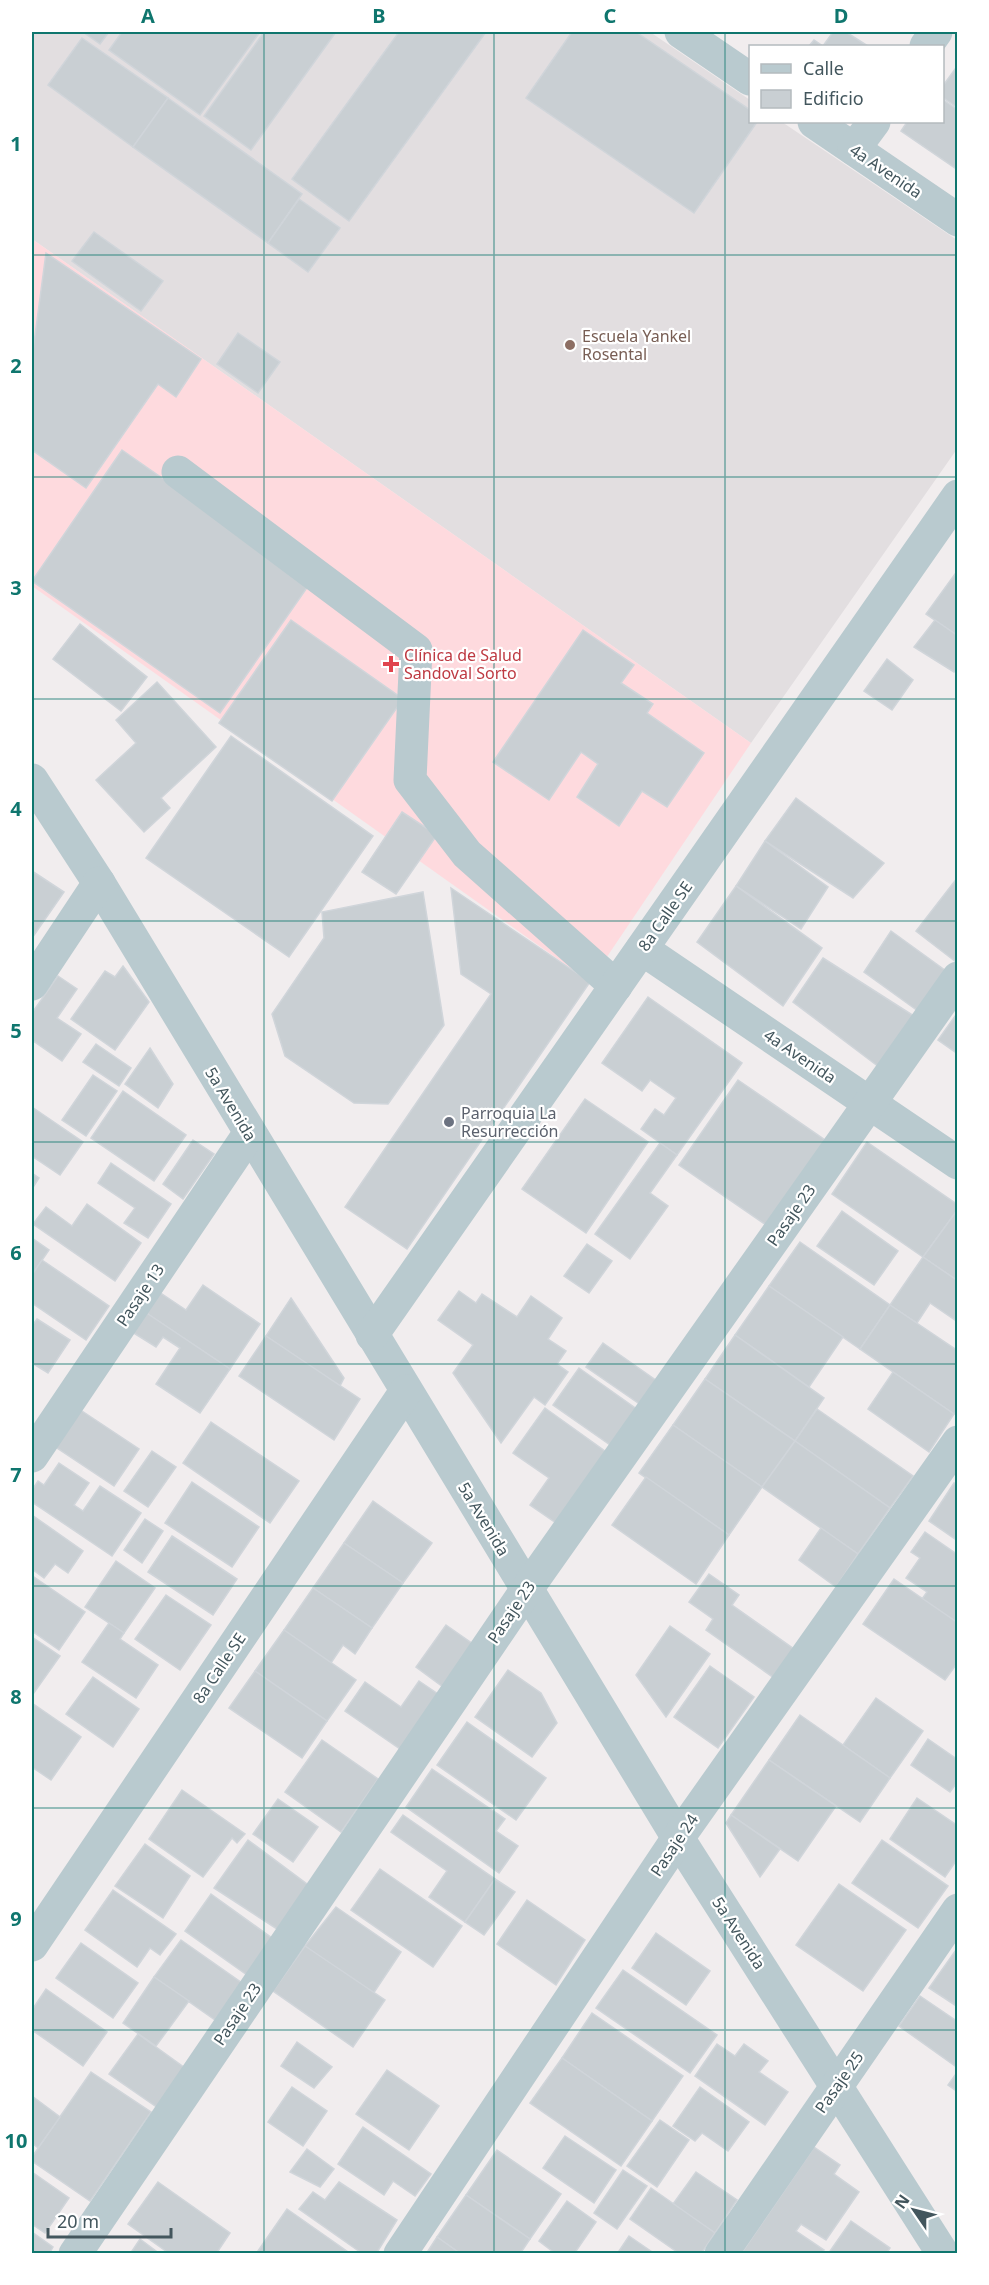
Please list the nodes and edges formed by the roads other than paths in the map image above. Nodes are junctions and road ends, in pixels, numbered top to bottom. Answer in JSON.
{"nodes":[{"id":1,"x":681,"y":32,"type":"edge"},
{"id":2,"x":936,"y":32,"type":"edge"},
{"id":3,"x":927,"y":45,"type":"edge"},
{"id":4,"x":749,"y":78,"type":"edge"},
{"id":5,"x":815,"y":123,"type":"edge"},
{"id":6,"x":873,"y":123,"type":"edge"},
{"id":7,"x":854,"y":149,"type":"junction"},
{"id":8,"x":957,"y":220,"type":"edge"},
{"id":9,"x":178,"y":472,"type":"dead end"},
{"id":10,"x":957,"y":496,"type":"edge"},
{"id":11,"x":32,"y":780,"type":"edge"},
{"id":12,"x":99,"y":884,"type":"junction"},
{"id":13,"x":642,"y":949,"type":"junction"},
{"id":14,"x":957,"y":978,"type":"edge"},
{"id":15,"x":32,"y":984,"type":"edge"},
{"id":16,"x":616,"y":986,"type":"junction"},
{"id":17,"x":870,"y":1104,"type":"junction"},
{"id":18,"x":249,"y":1134,"type":"junction"},
{"id":19,"x":957,"y":1163,"type":"edge"},
{"id":20,"x":372,"y":1335,"type":"junction"},
{"id":21,"x":406,"y":1391,"type":"junction"},
{"id":22,"x":957,"y":1442,"type":"edge"},
{"id":23,"x":32,"y":1456,"type":"edge"},
{"id":24,"x":526,"y":1589,"type":"junction"},
{"id":25,"x":678,"y":1838,"type":"junction"},
{"id":26,"x":957,"y":1910,"type":"edge"},
{"id":27,"x":32,"y":1945,"type":"edge"},
{"id":28,"x":836,"y":2086,"type":"junction"},
{"id":29,"x":75,"y":2253,"type":"edge"},
{"id":30,"x":400,"y":2253,"type":"edge"},
{"id":31,"x":721,"y":2253,"type":"edge"},
{"id":32,"x":943,"y":2253,"type":"edge"}],
"edges":[{"from":1,"to":4,"type":"street"},
{"from":2,"to":3,"type":"street"},
{"from":5,"to":7,"type":"street","name":"4a Avenida"},
{"from":6,"to":7,"type":"street"},
{"from":7,"to":8,"type":"street","name":"4a Avenida"},
{"from":9,"to":16,"type":"street"},
{"from":10,"to":13,"type":"street","name":"8a Calle SE"},
{"from":11,"to":12,"type":"street","name":"5a Avenida"},
{"from":12,"to":15,"type":"street"},
{"from":12,"to":18,"type":"street","name":"5a Avenida"},
{"from":13,"to":16,"type":"street","name":"8a Calle SE"},
{"from":13,"to":17,"type":"street","name":"4a Avenida"},
{"from":14,"to":17,"type":"street","name":"Pasaje 23"},
{"from":16,"to":20,"type":"street","name":"8a Calle SE"},
{"from":17,"to":19,"type":"street","name":"4a Avenida"},
{"from":17,"to":24,"type":"street","name":"Pasaje 23"},
{"from":18,"to":20,"type":"street","name":"5a Avenida"},
{"from":18,"to":23,"type":"street","name":"Pasaje 13"},
{"from":20,"to":21,"type":"street","name":"5a Avenida"},
{"from":21,"to":24,"type":"street","name":"5a Avenida"},
{"from":21,"to":27,"type":"street","name":"8a Calle SE"},
{"from":22,"to":25,"type":"street","name":"Pasaje 24"},
{"from":24,"to":25,"type":"street","name":"5a Avenida"},
{"from":24,"to":29,"type":"street","name":"Pasaje 23"},
{"from":25,"to":28,"type":"street","name":"5a Avenida"},
{"from":25,"to":30,"type":"street","name":"Pasaje 24"},
{"from":26,"to":28,"type":"street","name":"Pasaje 25"},
{"from":28,"to":31,"type":"street","name":"Pasaje 25"},
{"from":28,"to":32,"type":"street","name":"5a Avenida"}]}
